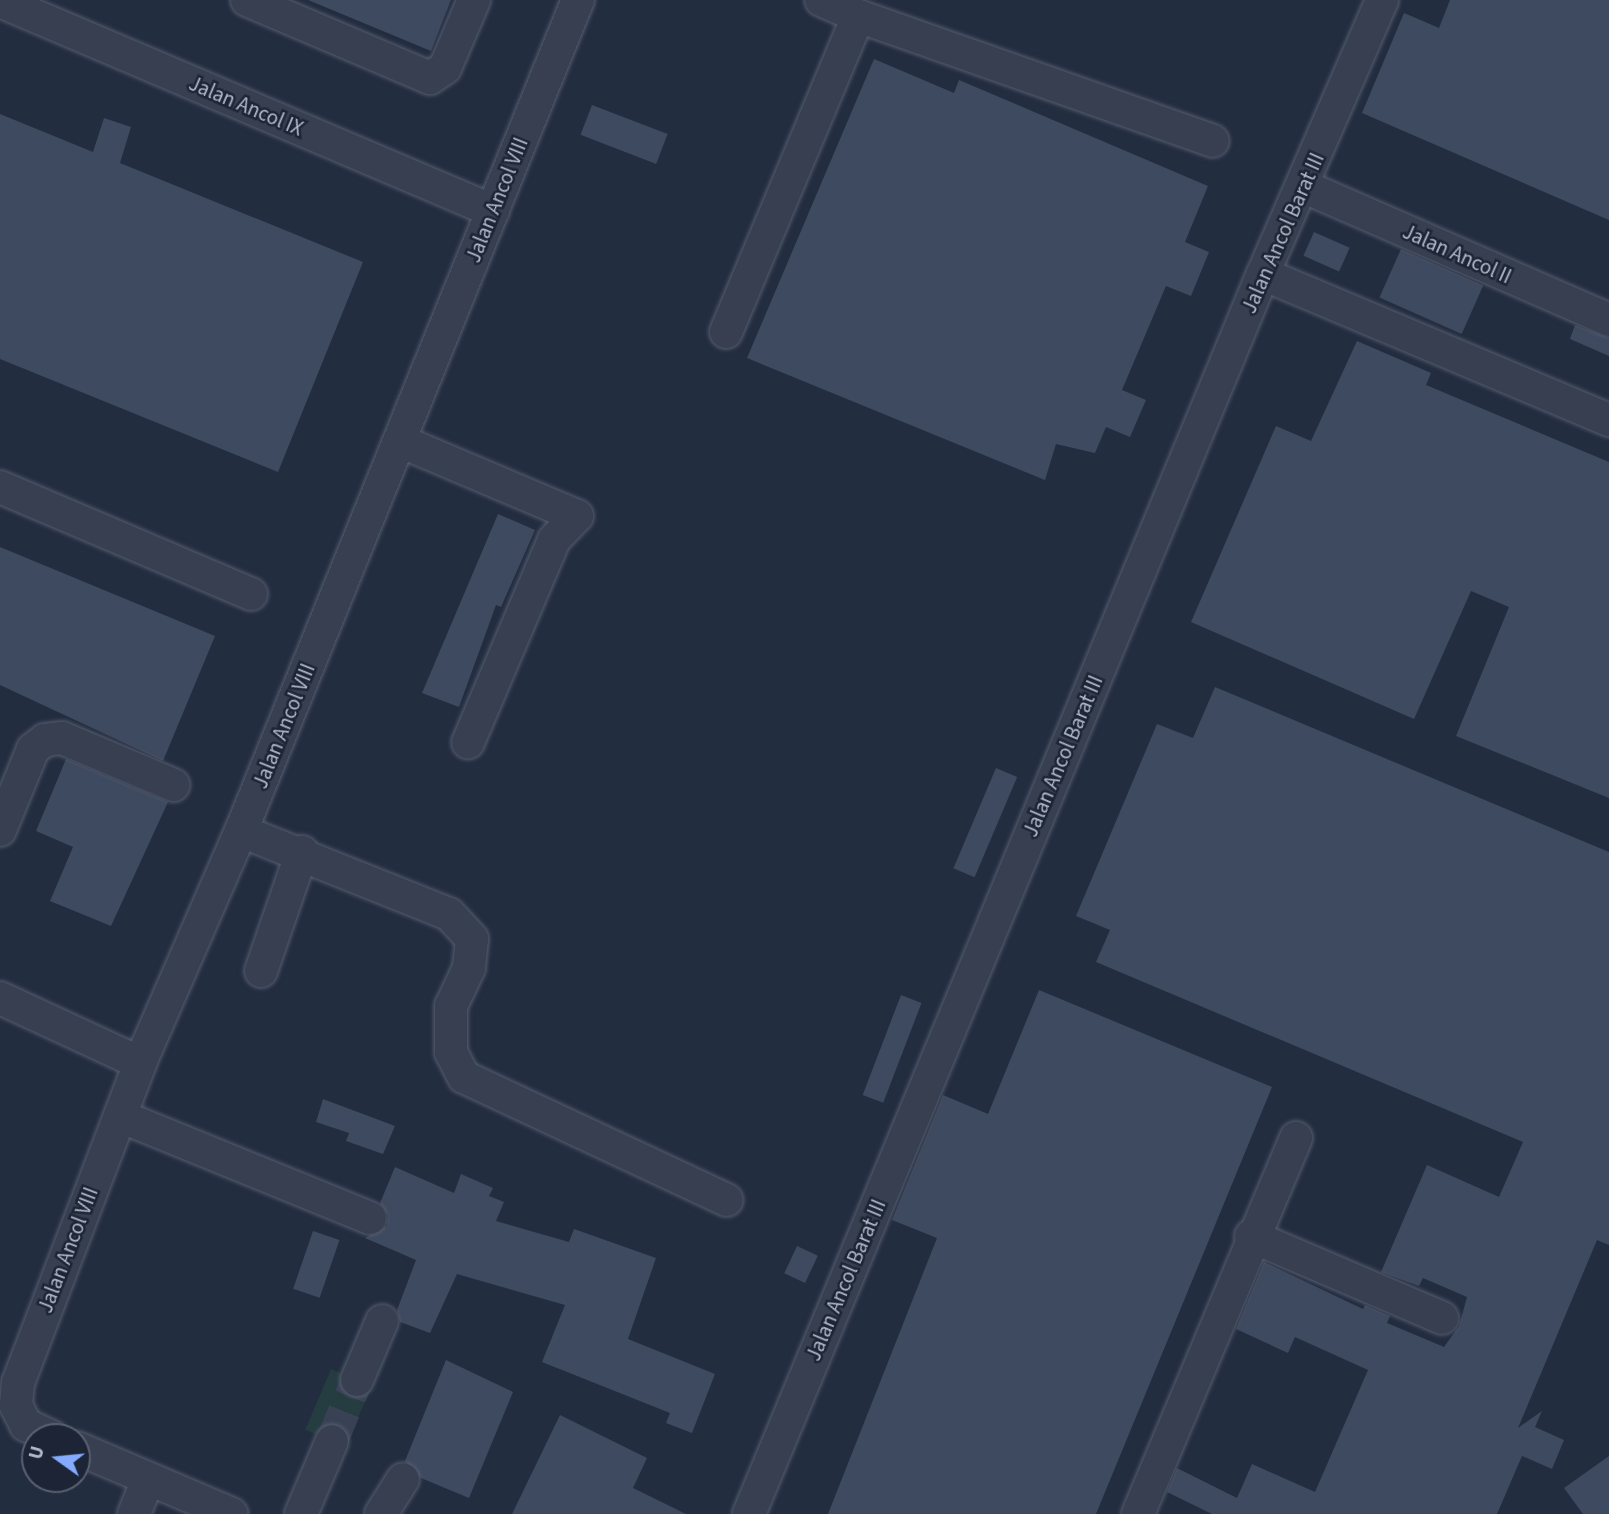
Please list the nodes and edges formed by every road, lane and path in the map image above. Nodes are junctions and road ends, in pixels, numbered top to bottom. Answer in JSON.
{"nodes":[{"id":1,"x":247,"y":0,"type":"edge"},
{"id":2,"x":474,"y":0,"type":"edge"},
{"id":3,"x":578,"y":0,"type":"edge"},
{"id":4,"x":821,"y":0,"type":"edge"},
{"id":5,"x":1382,"y":0,"type":"edge"},
{"id":6,"x":0,"y":1,"type":"edge"},
{"id":7,"x":858,"y":16,"type":"junction"},
{"id":8,"x":1213,"y":141,"type":"dead end"},
{"id":9,"x":1305,"y":187,"type":"junction"},
{"id":10,"x":493,"y":211,"type":"junction"},
{"id":11,"x":1263,"y":274,"type":"junction"},
{"id":12,"x":1609,"y":320,"type":"edge"},
{"id":13,"x":726,"y":332,"type":"dead end"},
{"id":14,"x":1609,"y":420,"type":"edge"},
{"id":15,"x":400,"y":441,"type":"junction"},
{"id":16,"x":0,"y":487,"type":"edge"},
{"id":17,"x":251,"y":594,"type":"dead end"},
{"id":18,"x":468,"y":743,"type":"dead end"},
{"id":19,"x":173,"y":785,"type":"dead end"},
{"id":20,"x":0,"y":830,"type":"edge"},
{"id":21,"x":241,"y":831,"type":"junction"},
{"id":22,"x":302,"y":852,"type":"junction"},
{"id":23,"x":261,"y":971,"type":"dead end"},
{"id":24,"x":0,"y":998,"type":"edge"},
{"id":25,"x":140,"y":1063,"type":"junction"},
{"id":26,"x":120,"y":1116,"type":"junction"},
{"id":27,"x":1296,"y":1139,"type":"dead end"},
{"id":28,"x":727,"y":1200,"type":"dead end"},
{"id":29,"x":370,"y":1217,"type":"dead end"},
{"id":30,"x":1251,"y":1236,"type":"junction"},
{"id":31,"x":1442,"y":1318,"type":"dead end"},
{"id":32,"x":382,"y":1321,"type":"dead end"},
{"id":33,"x":357,"y":1380,"type":"tunnel mouth"},
{"id":34,"x":25,"y":1423,"type":"edge"},
{"id":35,"x":332,"y":1440,"type":"tunnel mouth"},
{"id":36,"x":91,"y":1454,"type":"edge"},
{"id":37,"x":148,"y":1479,"type":"junction"},
{"id":38,"x":402,"y":1479,"type":"dead end"},
{"id":39,"x":134,"y":1514,"type":"edge"},
{"id":40,"x":232,"y":1514,"type":"edge"},
{"id":41,"x":301,"y":1514,"type":"edge"},
{"id":42,"x":381,"y":1514,"type":"edge"},
{"id":43,"x":749,"y":1514,"type":"edge"},
{"id":44,"x":1138,"y":1514,"type":"edge"}],
"edges":[{"from":1,"to":2,"type":"street"},
{"from":3,"to":10,"type":"street","name":"Jalan Ancol VIII"},
{"from":4,"to":7,"type":"street"},
{"from":5,"to":9,"type":"street","name":"Jalan Ancol Barat III"},
{"from":6,"to":10,"type":"street","name":"Jalan Ancol IX"},
{"from":7,"to":8,"type":"street"},
{"from":7,"to":13,"type":"street"},
{"from":9,"to":11,"type":"street","name":"Jalan Ancol Barat III"},
{"from":9,"to":12,"type":"street","name":"Jalan Ancol II"},
{"from":10,"to":15,"type":"street","name":"Jalan Ancol VIII"},
{"from":11,"to":14,"type":"street"},
{"from":11,"to":43,"type":"street","name":"Jalan Ancol Barat III"},
{"from":15,"to":18,"type":"street"},
{"from":15,"to":21,"type":"street","name":"Jalan Ancol VIII"},
{"from":16,"to":17,"type":"street"},
{"from":19,"to":20,"type":"street"},
{"from":21,"to":22,"type":"street"},
{"from":21,"to":25,"type":"street","name":"Jalan Ancol VIII"},
{"from":22,"to":23,"type":"street"},
{"from":22,"to":28,"type":"street"},
{"from":24,"to":25,"type":"street"},
{"from":25,"to":26,"type":"street","name":"Jalan Ancol VIII"},
{"from":26,"to":29,"type":"street"},
{"from":26,"to":34,"type":"street","name":"Jalan Ancol VIII"},
{"from":27,"to":30,"type":"street"},
{"from":30,"to":31,"type":"street"},
{"from":30,"to":44,"type":"street"},
{"from":32,"to":33,"type":"street"},
{"from":35,"to":41,"type":"street"},
{"from":36,"to":37,"type":"street"},
{"from":37,"to":39,"type":"street"},
{"from":37,"to":40,"type":"street"},
{"from":38,"to":42,"type":"street"}]}
